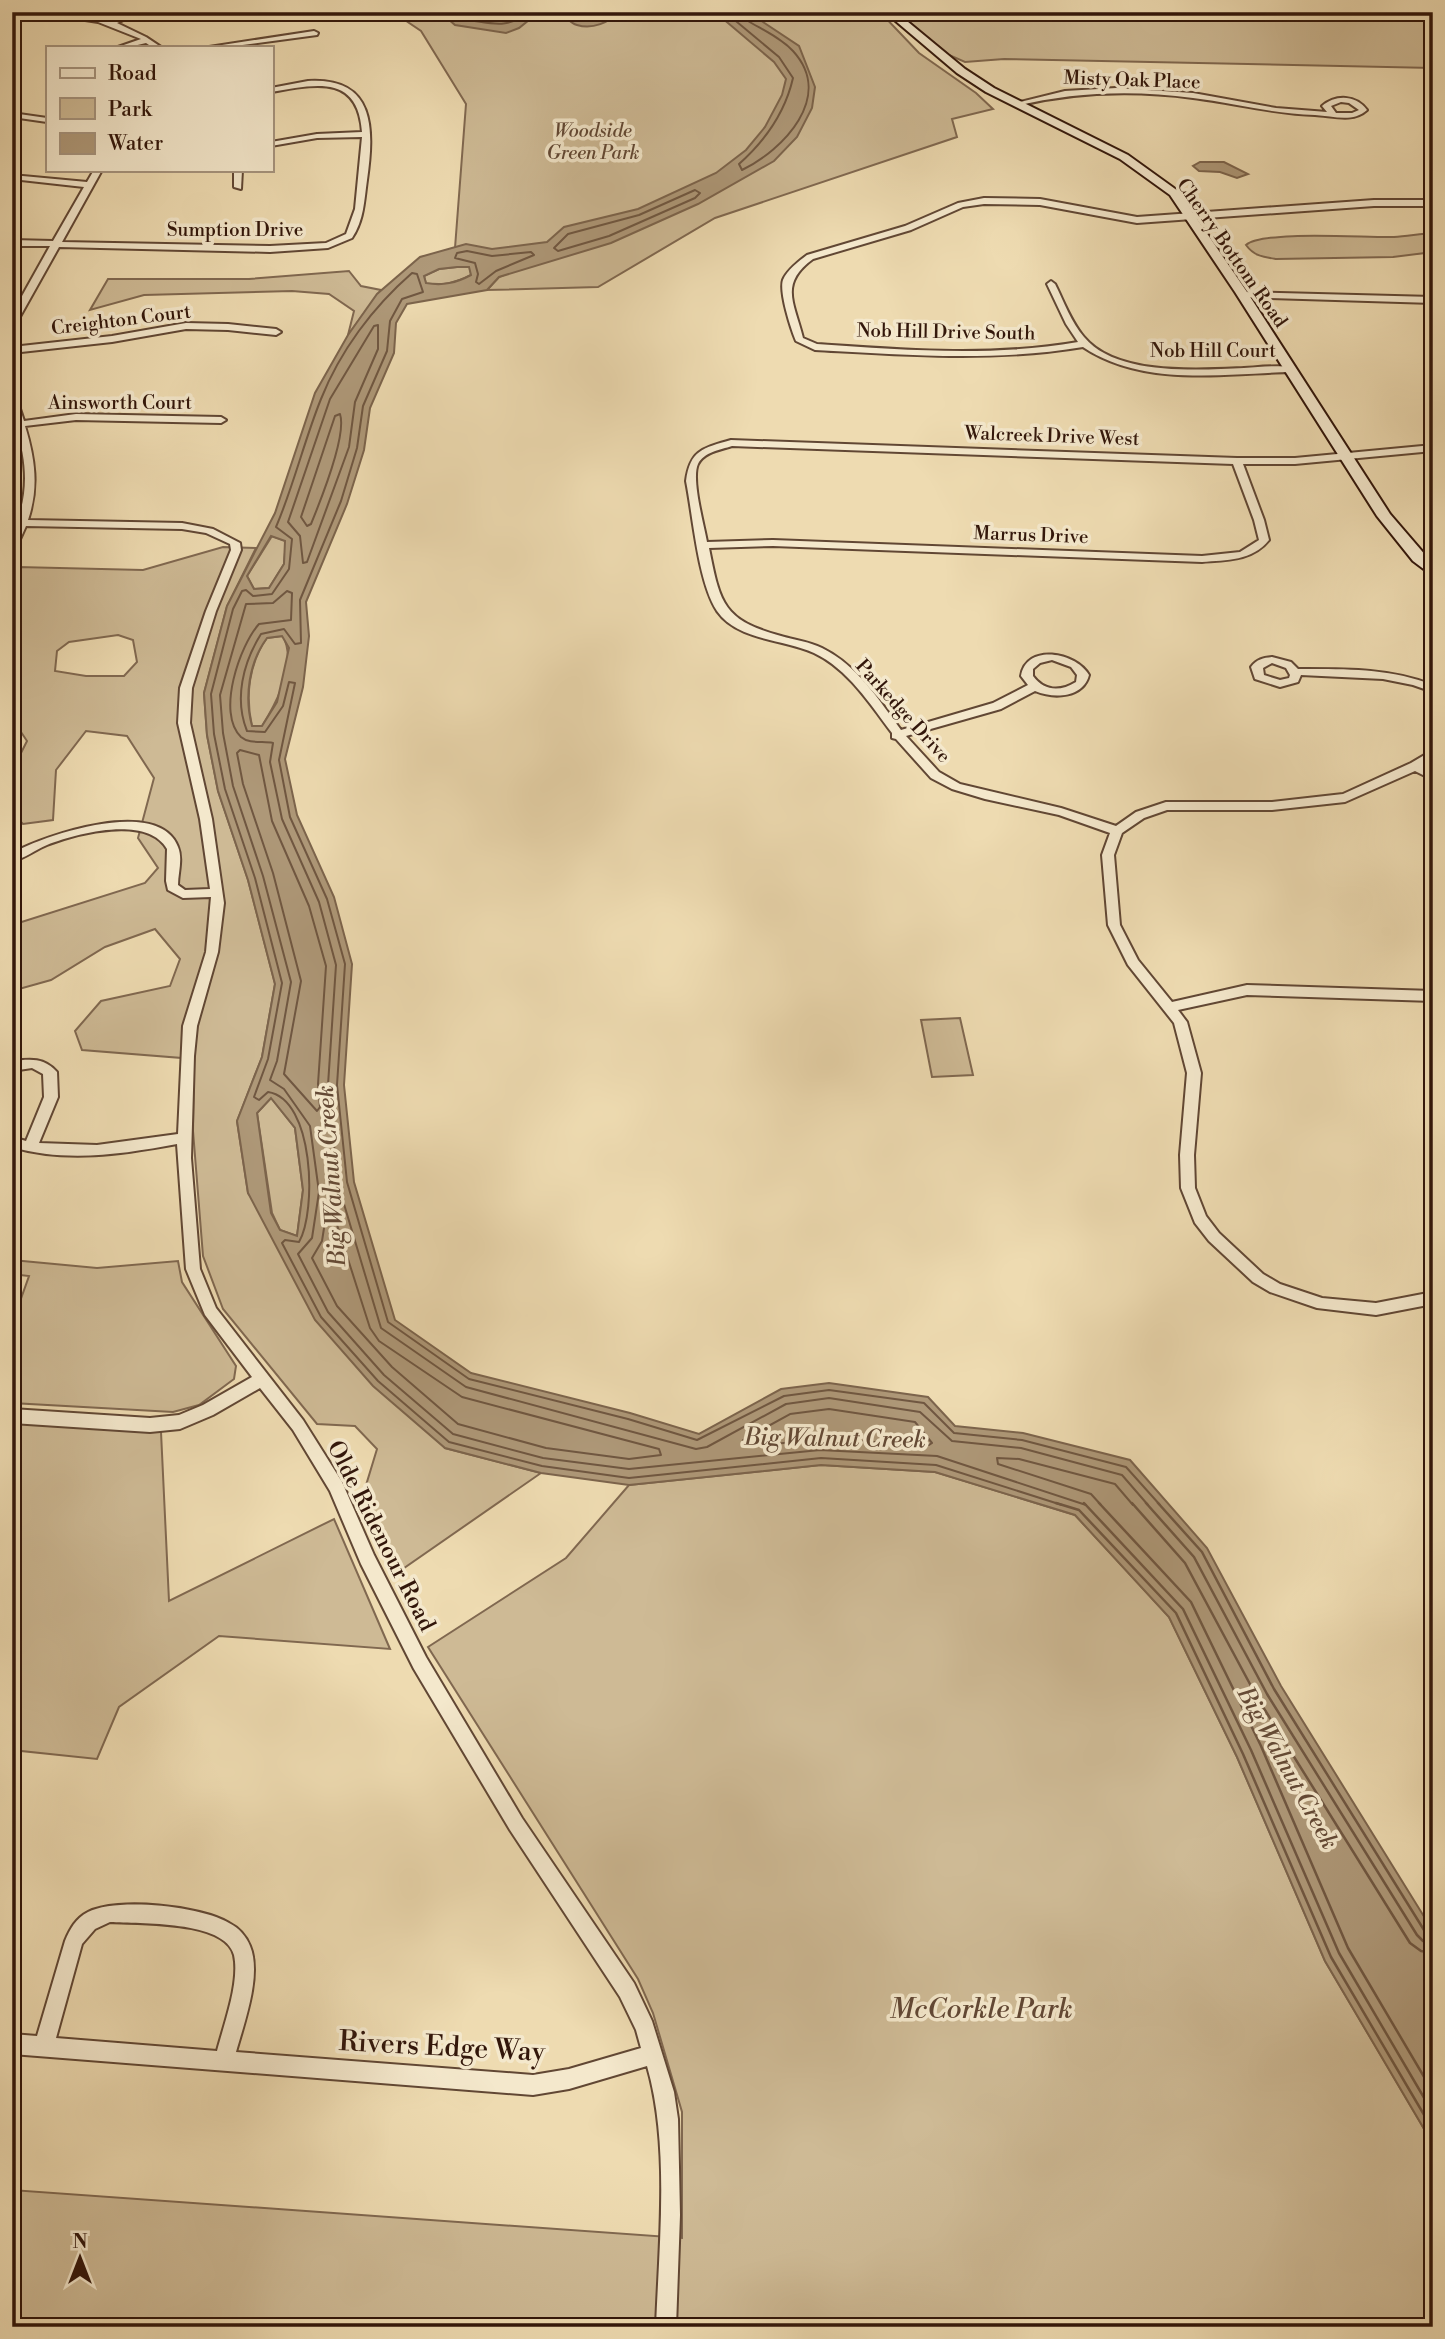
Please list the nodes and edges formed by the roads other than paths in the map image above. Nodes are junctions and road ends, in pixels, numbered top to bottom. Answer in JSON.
{"nodes":[{"id":1,"x":37,"y":12,"type":"edge"},
{"id":2,"x":137,"y":12,"type":"edge"},
{"id":3,"x":890,"y":12,"type":"edge"},
{"id":4,"x":111,"y":23,"type":"junction"},
{"id":5,"x":314,"y":33,"type":"dead end"},
{"id":6,"x":148,"y":40,"type":"junction"},
{"id":7,"x":126,"y":46,"type":"edge"},
{"id":8,"x":156,"y":46,"type":"edge"},
{"id":9,"x":220,"y":46,"type":"edge"},
{"id":10,"x":273,"y":90,"type":"edge"},
{"id":11,"x":1016,"y":104,"type":"junction"},
{"id":12,"x":1332,"y":112,"type":"dead end"},
{"id":13,"x":12,"y":115,"type":"edge"},
{"id":14,"x":46,"y":120,"type":"edge"},
{"id":15,"x":368,"y":134,"type":"junction"},
{"id":16,"x":273,"y":144,"type":"edge"},
{"id":17,"x":97,"y":172,"type":"edge"},
{"id":18,"x":238,"y":172,"type":"edge"},
{"id":19,"x":12,"y":177,"type":"edge"},
{"id":20,"x":88,"y":185,"type":"junction"},
{"id":21,"x":237,"y":187,"type":"dead end"},
{"id":22,"x":1433,"y":203,"type":"edge"},
{"id":23,"x":1191,"y":218,"type":"junction"},
{"id":24,"x":12,"y":243,"type":"edge"},
{"id":25,"x":54,"y":245,"type":"junction"},
{"id":26,"x":1051,"y":284,"type":"dead end"},
{"id":27,"x":1243,"y":295,"type":"junction"},
{"id":28,"x":1433,"y":300,"type":"edge"},
{"id":29,"x":12,"y":322,"type":"edge"},
{"id":30,"x":276,"y":332,"type":"dead end"},
{"id":31,"x":1084,"y":344,"type":"junction"},
{"id":32,"x":12,"y":350,"type":"edge"},
{"id":33,"x":1290,"y":369,"type":"junction"},
{"id":34,"x":12,"y":400,"type":"edge"},
{"id":35,"x":221,"y":420,"type":"dead end"},
{"id":36,"x":16,"y":425,"type":"edge"},
{"id":37,"x":756,"y":443,"type":"joint"},
{"id":38,"x":1433,"y":448,"type":"edge"},
{"id":39,"x":1346,"y":455,"type":"junction"},
{"id":40,"x":1237,"y":461,"type":"junction"},
{"id":41,"x":18,"y":523,"type":"edge"},
{"id":42,"x":705,"y":545,"type":"junction"},
{"id":43,"x":12,"y":546,"type":"edge"},
{"id":44,"x":1433,"y":572,"type":"edge"},
{"id":45,"x":1296,"y":672,"type":"dead end"},
{"id":46,"x":1035,"y":686,"type":"junction"},
{"id":47,"x":1433,"y":689,"type":"edge"},
{"id":48,"x":896,"y":735,"type":"junction"},
{"id":49,"x":1433,"y":754,"type":"edge"},
{"id":50,"x":1415,"y":766,"type":"junction"},
{"id":51,"x":1433,"y":776,"type":"edge"},
{"id":52,"x":1117,"y":831,"type":"junction"},
{"id":53,"x":12,"y":858,"type":"edge"},
{"id":54,"x":217,"y":893,"type":"junction"},
{"id":55,"x":1433,"y":996,"type":"edge"},
{"id":56,"x":1170,"y":1007,"type":"junction"},
{"id":57,"x":12,"y":1066,"type":"edge"},
{"id":58,"x":184,"y":1138,"type":"junction"},
{"id":59,"x":12,"y":1142,"type":"edge"},
{"id":60,"x":30,"y":1147,"type":"junction"},
{"id":61,"x":1433,"y":1298,"type":"edge"},
{"id":62,"x":262,"y":1379,"type":"junction"},
{"id":63,"x":12,"y":1416,"type":"edge"},
{"id":64,"x":12,"y":2044,"type":"edge"},
{"id":65,"x":44,"y":2046,"type":"junction"},
{"id":66,"x":653,"y":2054,"type":"junction"},
{"id":67,"x":224,"y":2061,"type":"junction"},
{"id":68,"x":666,"y":2327,"type":"edge"}],
"edges":[{"from":1,"to":4,"type":"street"},
{"from":2,"to":4,"type":"street"},
{"from":3,"to":11,"type":"main road","name":"Cherry Bottom Road"},
{"from":4,"to":6,"type":"street"},
{"from":5,"to":9,"type":"street"},
{"from":6,"to":7,"type":"street"},
{"from":6,"to":8,"type":"street"},
{"from":10,"to":15,"type":"street","name":"Sumption Drive"},
{"from":11,"to":12,"type":"street","name":"Misty Oak Place"},
{"from":11,"to":23,"type":"main road","name":"Cherry Bottom Road"},
{"from":13,"to":14,"type":"street"},
{"from":15,"to":16,"type":"street"},
{"from":15,"to":25,"type":"street","name":"Sumption Drive"},
{"from":17,"to":20,"type":"street"},
{"from":18,"to":21,"type":"street"},
{"from":19,"to":20,"type":"street"},
{"from":20,"to":25,"type":"street"},
{"from":22,"to":23,"type":"street"},
{"from":23,"to":27,"type":"main road","name":"Cherry Bottom Road"},
{"from":23,"to":31,"type":"street","name":"Nob Hill Drive South"},
{"from":24,"to":25,"type":"street"},
{"from":25,"to":29,"type":"street"},
{"from":26,"to":31,"type":"street"},
{"from":27,"to":28,"type":"street"},
{"from":27,"to":33,"type":"main road","name":"Cherry Bottom Road"},
{"from":30,"to":32,"type":"street","name":"Creighton Court"},
{"from":31,"to":33,"type":"street","name":"Nob Hill Court"},
{"from":33,"to":39,"type":"main road","name":"Cherry Bottom Road"},
{"from":34,"to":36,"type":"street"},
{"from":35,"to":36,"type":"street","name":"Ainsworth Court"},
{"from":36,"to":41,"type":"street"},
{"from":37,"to":40,"type":"street","name":"Walcreek Drive West"},
{"from":37,"to":42,"type":"street","name":"Parkedge Drive"},
{"from":38,"to":39,"type":"street","name":"Walcreek Drive West"},
{"from":39,"to":40,"type":"street","name":"Walcreek Drive West"},
{"from":39,"to":44,"type":"main road","name":"Cherry Bottom Road"},
{"from":40,"to":42,"type":"street","name":"Marrus Drive"},
{"from":41,"to":43,"type":"street"},
{"from":41,"to":54,"type":"street","name":"Olde Ridenour Road"},
{"from":42,"to":48,"type":"street","name":"Parkedge Drive"},
{"from":45,"to":47,"type":"street"},
{"from":46,"to":46,"type":"street"},
{"from":46,"to":48,"type":"street"},
{"from":48,"to":52,"type":"street","name":"Parkedge Drive"},
{"from":49,"to":50,"type":"street"},
{"from":50,"to":51,"type":"street"},
{"from":50,"to":52,"type":"street"},
{"from":52,"to":56,"type":"street"},
{"from":53,"to":54,"type":"street"},
{"from":54,"to":58,"type":"street","name":"Olde Ridenour Road"},
{"from":55,"to":56,"type":"street"},
{"from":56,"to":61,"type":"street"},
{"from":57,"to":60,"type":"street"},
{"from":58,"to":60,"type":"street"},
{"from":58,"to":62,"type":"street","name":"Olde Ridenour Road"},
{"from":59,"to":60,"type":"street"},
{"from":62,"to":63,"type":"street"},
{"from":62,"to":66,"type":"street","name":"Olde Ridenour Road"},
{"from":64,"to":65,"type":"street","name":"Rivers Edge Way"},
{"from":65,"to":67,"type":"street","name":"Rivers Edge Way"},
{"from":65,"to":67,"type":"street"},
{"from":66,"to":67,"type":"street","name":"Rivers Edge Way"},
{"from":66,"to":68,"type":"street","name":"Olde Ridenour Road"}]}
